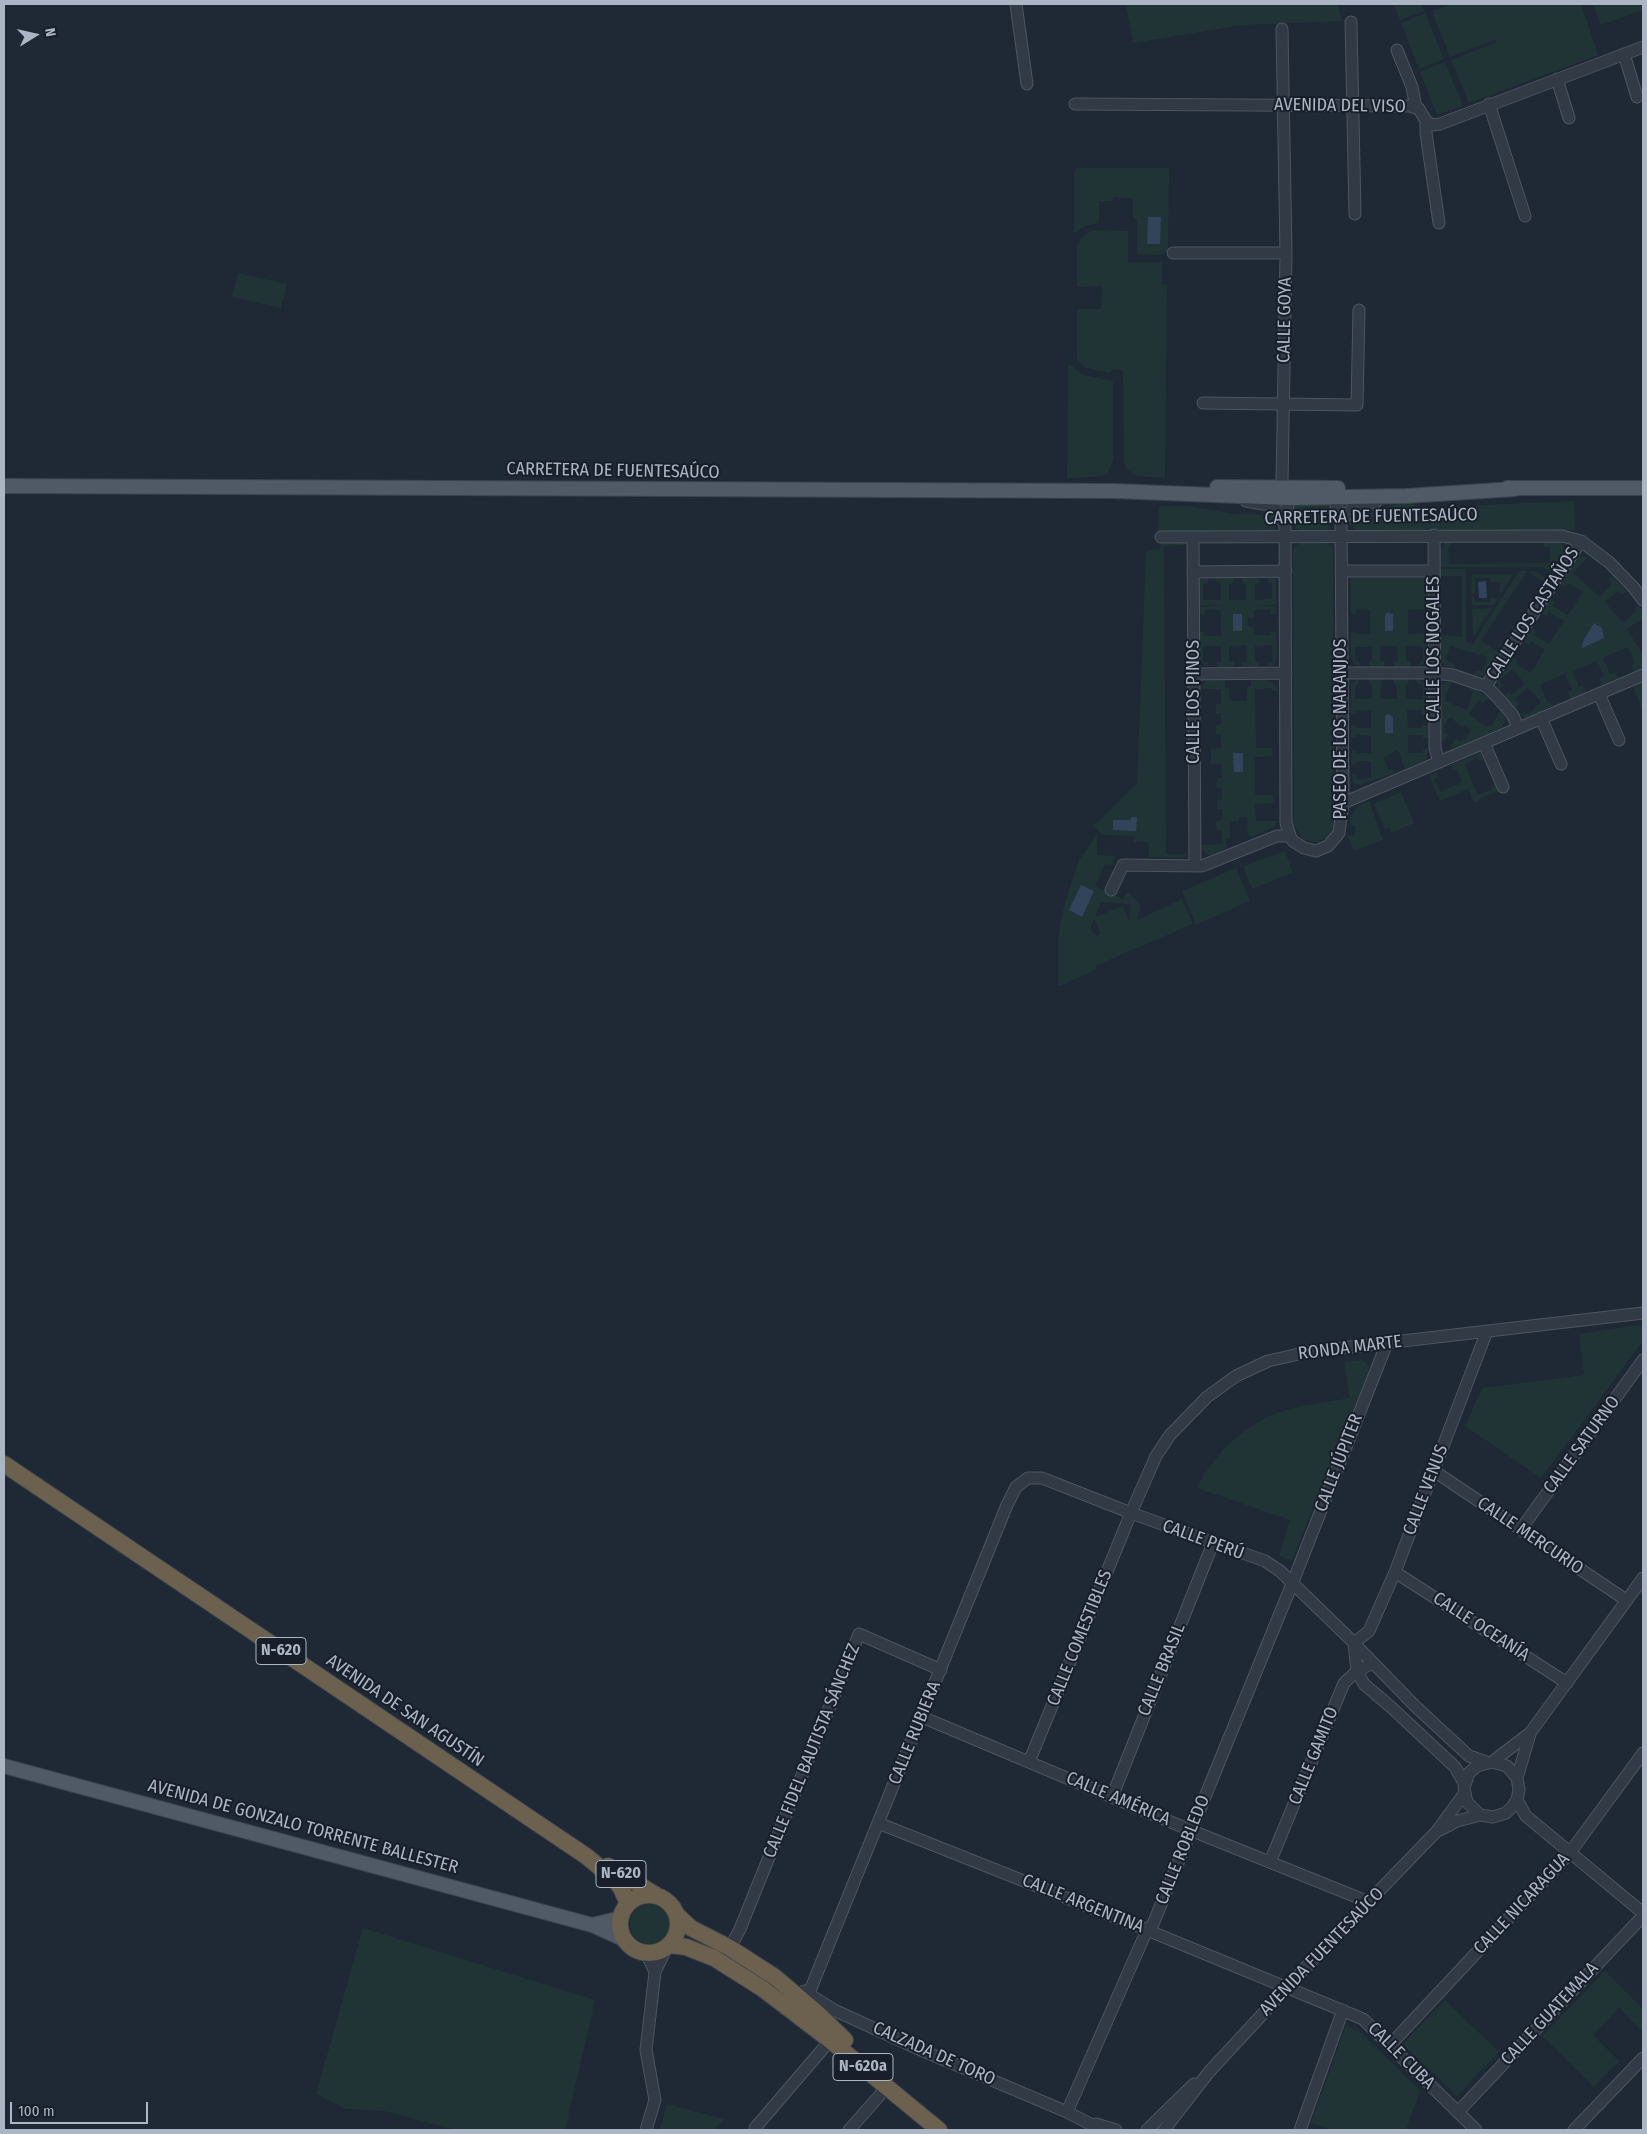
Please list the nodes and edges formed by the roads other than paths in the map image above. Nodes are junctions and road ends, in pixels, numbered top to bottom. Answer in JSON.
{"nodes":[{"id":1,"x":1016,"y":4,"type":"edge"},
{"id":2,"x":1351,"y":22,"type":"dead end"},
{"id":3,"x":1282,"y":28,"type":"dead end"},
{"id":4,"x":1643,"y":47,"type":"edge"},
{"id":5,"x":1397,"y":50,"type":"dead end"},
{"id":6,"x":1624,"y":54,"type":"junction"},
{"id":7,"x":1557,"y":80,"type":"junction"},
{"id":8,"x":1028,"y":84,"type":"dead end"},
{"id":9,"x":1637,"y":96,"type":"dead end"},
{"id":10,"x":1075,"y":104,"type":"dead end"},
{"id":11,"x":1490,"y":104,"type":"junction"},
{"id":12,"x":1284,"y":105,"type":"junction"},
{"id":13,"x":1353,"y":106,"type":"junction"},
{"id":14,"x":1416,"y":108,"type":"junction"},
{"id":15,"x":1569,"y":118,"type":"dead end"},
{"id":16,"x":1426,"y":122,"type":"junction"},
{"id":17,"x":1355,"y":214,"type":"dead end"},
{"id":18,"x":1525,"y":216,"type":"dead end"},
{"id":19,"x":1439,"y":223,"type":"dead end"},
{"id":20,"x":1174,"y":253,"type":"dead end"},
{"id":21,"x":1286,"y":254,"type":"junction"},
{"id":22,"x":1359,"y":310,"type":"dead end"},
{"id":23,"x":1203,"y":403,"type":"dead end"},
{"id":24,"x":1284,"y":404,"type":"junction"},
{"id":25,"x":4,"y":486,"type":"edge"},
{"id":26,"x":1643,"y":488,"type":"edge"},
{"id":27,"x":1514,"y":489,"type":"junction"},
{"id":28,"x":1114,"y":491,"type":"junction"},
{"id":29,"x":1286,"y":492,"type":"junction"},
{"id":30,"x":1331,"y":492,"type":"junction"},
{"id":31,"x":1406,"y":496,"type":"junction"},
{"id":32,"x":1224,"y":497,"type":"junction"},
{"id":33,"x":1341,"y":522,"type":"junction"},
{"id":34,"x":1286,"y":532,"type":"junction"},
{"id":35,"x":1434,"y":535,"type":"junction"},
{"id":36,"x":1341,"y":536,"type":"junction"},
{"id":37,"x":1161,"y":537,"type":"dead end"},
{"id":38,"x":1192,"y":537,"type":"junction"},
{"id":39,"x":1581,"y":541,"type":"junction"},
{"id":40,"x":1341,"y":571,"type":"junction"},
{"id":41,"x":1434,"y":571,"type":"junction"},
{"id":42,"x":1193,"y":572,"type":"junction"},
{"id":43,"x":1286,"y":572,"type":"junction"},
{"id":44,"x":1643,"y":600,"type":"edge"},
{"id":45,"x":1434,"y":672,"type":"junction"},
{"id":46,"x":1286,"y":673,"type":"junction"},
{"id":47,"x":1342,"y":673,"type":"junction"},
{"id":48,"x":1194,"y":674,"type":"junction"},
{"id":49,"x":1643,"y":675,"type":"edge"},
{"id":50,"x":1486,"y":686,"type":"junction"},
{"id":51,"x":1599,"y":694,"type":"junction"},
{"id":52,"x":1541,"y":718,"type":"junction"},
{"id":53,"x":1519,"y":728,"type":"junction"},
{"id":54,"x":1619,"y":740,"type":"dead end"},
{"id":55,"x":1484,"y":743,"type":"junction"},
{"id":56,"x":1440,"y":762,"type":"junction"},
{"id":57,"x":1561,"y":764,"type":"dead end"},
{"id":58,"x":1503,"y":787,"type":"dead end"},
{"id":59,"x":1343,"y":803,"type":"junction"},
{"id":60,"x":1290,"y":836,"type":"junction"},
{"id":61,"x":1195,"y":866,"type":"junction"},
{"id":62,"x":1111,"y":890,"type":"dead end"},
{"id":63,"x":1643,"y":1313,"type":"edge"},
{"id":64,"x":1487,"y":1331,"type":"junction"},
{"id":65,"x":1387,"y":1343,"type":"junction"},
{"id":66,"x":1643,"y":1360,"type":"edge"},
{"id":67,"x":4,"y":1464,"type":"edge"},
{"id":68,"x":1434,"y":1471,"type":"junction"},
{"id":69,"x":1028,"y":1478,"type":"joint"},
{"id":70,"x":1131,"y":1514,"type":"junction"},
{"id":71,"x":1521,"y":1529,"type":"junction"},
{"id":72,"x":1213,"y":1543,"type":"junction"},
{"id":73,"x":1395,"y":1572,"type":"junction"},
{"id":74,"x":1642,"y":1581,"type":"edge"},
{"id":75,"x":1292,"y":1584,"type":"junction"},
{"id":76,"x":1626,"y":1600,"type":"junction"},
{"id":77,"x":1354,"y":1643,"type":"junction"},
{"id":78,"x":1373,"y":1663,"type":"junction"},
{"id":79,"x":941,"y":1670,"type":"junction"},
{"id":80,"x":1357,"y":1671,"type":"junction"},
{"id":81,"x":1567,"y":1683,"type":"junction"},
{"id":82,"x":922,"y":1717,"type":"junction"},
{"id":83,"x":1530,"y":1733,"type":"junction"},
{"id":84,"x":1643,"y":1753,"type":"edge"},
{"id":85,"x":1029,"y":1762,"type":"junction"},
{"id":86,"x":1489,"y":1762,"type":"junction"},
{"id":87,"x":4,"y":1766,"type":"edge"},
{"id":88,"x":1517,"y":1778,"type":"junction"},
{"id":89,"x":1464,"y":1788,"type":"junction"},
{"id":90,"x":1112,"y":1797,"type":"junction"},
{"id":91,"x":1517,"y":1800,"type":"junction"},
{"id":92,"x":1506,"y":1813,"type":"junction"},
{"id":93,"x":1480,"y":1815,"type":"junction"},
{"id":94,"x":1526,"y":1816,"type":"junction"},
{"id":95,"x":878,"y":1823,"type":"junction"},
{"id":96,"x":1190,"y":1830,"type":"junction"},
{"id":97,"x":1436,"y":1832,"type":"junction"},
{"id":98,"x":1569,"y":1854,"type":"junction"},
{"id":99,"x":586,"y":1856,"type":"junction"},
{"id":100,"x":1270,"y":1862,"type":"junction"},
{"id":101,"x":656,"y":1895,"type":"junction"},
{"id":102,"x":1369,"y":1902,"type":"junction"},
{"id":103,"x":624,"y":1911,"type":"junction"},
{"id":104,"x":1643,"y":1915,"type":"edge"},
{"id":105,"x":678,"y":1916,"type":"junction"},
{"id":106,"x":592,"y":1925,"type":"junction"},
{"id":107,"x":1147,"y":1930,"type":"junction"},
{"id":108,"x":625,"y":1940,"type":"junction"},
{"id":109,"x":668,"y":1947,"type":"junction"},
{"id":110,"x":730,"y":1948,"type":"junction"},
{"id":111,"x":646,"y":1953,"type":"junction"},
{"id":112,"x":655,"y":1972,"type":"junction"},
{"id":113,"x":783,"y":1983,"type":"junction"},
{"id":114,"x":1287,"y":1988,"type":"junction"},
{"id":115,"x":809,"y":1993,"type":"junction"},
{"id":116,"x":1343,"y":2010,"type":"junction"},
{"id":117,"x":827,"y":2044,"type":"dead end"},
{"id":118,"x":1390,"y":2045,"type":"junction"},
{"id":119,"x":1643,"y":2058,"type":"edge"},
{"id":120,"x":1209,"y":2072,"type":"junction"},
{"id":121,"x":880,"y":2095,"type":"dead end"},
{"id":122,"x":1067,"y":2112,"type":"junction"},
{"id":123,"x":1458,"y":2112,"type":"junction"},
{"id":124,"x":925,"y":2119,"type":"junction"},
{"id":125,"x":1087,"y":2121,"type":"junction"},
{"id":126,"x":755,"y":2128,"type":"dead end"},
{"id":127,"x":646,"y":2130,"type":"edge"},
{"id":128,"x":850,"y":2130,"type":"edge"},
{"id":129,"x":939,"y":2130,"type":"edge"},
{"id":130,"x":1102,"y":2130,"type":"edge"},
{"id":131,"x":1116,"y":2130,"type":"edge"},
{"id":132,"x":1147,"y":2130,"type":"edge"},
{"id":133,"x":1164,"y":2130,"type":"edge"},
{"id":134,"x":1300,"y":2130,"type":"edge"},
{"id":135,"x":1476,"y":2130,"type":"edge"},
{"id":136,"x":1574,"y":2130,"type":"edge"}],
"edges":[{"from":1,"to":8,"type":"street"},
{"from":2,"to":13,"type":"street"},
{"from":3,"to":12,"type":"street"},
{"from":4,"to":6,"type":"street","name":"AVENIDA DEL VISO"},
{"from":5,"to":14,"type":"street"},
{"from":6,"to":7,"type":"street","name":"AVENIDA DEL VISO"},
{"from":6,"to":9,"type":"street"},
{"from":7,"to":11,"type":"street","name":"AVENIDA DEL VISO"},
{"from":7,"to":15,"type":"street"},
{"from":10,"to":12,"type":"street","name":"AVENIDA DEL VISO"},
{"from":11,"to":16,"type":"street","name":"AVENIDA DEL VISO"},
{"from":11,"to":18,"type":"street"},
{"from":12,"to":13,"type":"street","name":"AVENIDA DEL VISO"},
{"from":12,"to":21,"type":"street"},
{"from":13,"to":14,"type":"street","name":"AVENIDA DEL VISO"},
{"from":13,"to":17,"type":"street"},
{"from":14,"to":16,"type":"street","name":"AVENIDA DEL VISO"},
{"from":16,"to":19,"type":"street"},
{"from":20,"to":21,"type":"street","name":"CALLE GOYA"},
{"from":21,"to":24,"type":"street","name":"CALLE GOYA"},
{"from":22,"to":24,"type":"street"},
{"from":23,"to":24,"type":"street"},
{"from":24,"to":29,"type":"street","name":"CALLE GOYA"},
{"from":25,"to":28,"type":"main road","name":"CARRETERA DE FUENTESAÚCO"},
{"from":26,"to":27,"type":"main road","name":"CARRETERA DE FUENTESAÚCO"},
{"from":27,"to":30,"type":"main road","name":"CARRETERA DE FUENTESAÚCO"},
{"from":27,"to":31,"type":"main road","name":"CARRETERA DE FUENTESAÚCO"},
{"from":28,"to":29,"type":"main road","name":"CARRETERA DE FUENTESAÚCO"},
{"from":28,"to":32,"type":"main road","name":"CARRETERA DE FUENTESAÚCO"},
{"from":29,"to":30,"type":"main road"},
{"from":29,"to":32,"type":"main road","name":"CARRETERA DE FUENTESAÚCO"},
{"from":29,"to":34,"type":"street"},
{"from":30,"to":31,"type":"main road","name":"CARRETERA DE FUENTESAÚCO"},
{"from":30,"to":33,"type":"street","name":"PASEO DE LOS NARANJOS"},
{"from":31,"to":33,"type":"street"},
{"from":32,"to":34,"type":"street"},
{"from":33,"to":36,"type":"street","name":"PASEO DE LOS NARANJOS"},
{"from":34,"to":36,"type":"street","name":"CARRETERA DE FUENTESAÚCO"},
{"from":34,"to":38,"type":"street","name":"CARRETERA DE FUENTESAÚCO"},
{"from":34,"to":43,"type":"street"},
{"from":35,"to":36,"type":"street","name":"CARRETERA DE FUENTESAÚCO"},
{"from":35,"to":39,"type":"street","name":"CARRETERA DE FUENTESAÚCO"},
{"from":35,"to":41,"type":"street","name":"CALLE LOS NOGALES"},
{"from":36,"to":40,"type":"street","name":"PASEO DE LOS NARANJOS"},
{"from":37,"to":38,"type":"street","name":"CARRETERA DE FUENTESAÚCO"},
{"from":38,"to":42,"type":"street","name":"CALLE LOS PINOS"},
{"from":39,"to":44,"type":"street"},
{"from":39,"to":50,"type":"street","name":"CALLE LOS CASTAÑOS"},
{"from":40,"to":41,"type":"street"},
{"from":40,"to":47,"type":"street","name":"PASEO DE LOS NARANJOS"},
{"from":41,"to":45,"type":"street","name":"CALLE LOS NOGALES"},
{"from":42,"to":43,"type":"street"},
{"from":42,"to":48,"type":"street","name":"CALLE LOS PINOS"},
{"from":43,"to":46,"type":"street"},
{"from":45,"to":47,"type":"street"},
{"from":45,"to":50,"type":"street"},
{"from":45,"to":56,"type":"street","name":"CALLE LOS NOGALES"},
{"from":46,"to":48,"type":"street"},
{"from":46,"to":60,"type":"street"},
{"from":47,"to":59,"type":"street","name":"PASEO DE LOS NARANJOS"},
{"from":48,"to":61,"type":"street","name":"CALLE LOS PINOS"},
{"from":49,"to":51,"type":"street"},
{"from":50,"to":53,"type":"street"},
{"from":51,"to":52,"type":"street"},
{"from":51,"to":54,"type":"street"},
{"from":52,"to":53,"type":"street"},
{"from":52,"to":57,"type":"street"},
{"from":53,"to":55,"type":"street"},
{"from":55,"to":56,"type":"street"},
{"from":55,"to":58,"type":"street"},
{"from":56,"to":59,"type":"street"},
{"from":59,"to":60,"type":"street","name":"PASEO DE LOS NARANJOS"},
{"from":60,"to":61,"type":"street"},
{"from":61,"to":62,"type":"street"},
{"from":63,"to":64,"type":"street","name":"RONDA MARTE"},
{"from":64,"to":65,"type":"street","name":"RONDA MARTE"},
{"from":64,"to":68,"type":"street","name":"CALLE VENUS"},
{"from":65,"to":70,"type":"street","name":"RONDA MARTE"},
{"from":65,"to":75,"type":"street","name":"CALLE JÚPITER"},
{"from":66,"to":71,"type":"street","name":"CALLE SATURNO"},
{"from":67,"to":99,"type":"highway","name":"AVENIDA DE SAN AGUSTÍN","number":"N-620"},
{"from":68,"to":71,"type":"street","name":"CALLE MERCURIO"},
{"from":68,"to":73,"type":"street","name":"CALLE VENUS"},
{"from":69,"to":70,"type":"street","name":"CALLE PERÚ"},
{"from":69,"to":79,"type":"street","name":"CALLE RUBIERA"},
{"from":70,"to":72,"type":"street","name":"CALLE PERÚ"},
{"from":70,"to":85,"type":"street","name":"CALLE COMESTIBLES"},
{"from":71,"to":76,"type":"street","name":"CALLE MERCURIO"},
{"from":72,"to":75,"type":"street","name":"CALLE PERÚ"},
{"from":72,"to":90,"type":"street","name":"CALLE BRASIL"},
{"from":73,"to":77,"type":"street","name":"CALLE VENUS"},
{"from":73,"to":81,"type":"street","name":"CALLE OCEANÍA"},
{"from":74,"to":76,"type":"street"},
{"from":75,"to":77,"type":"street","name":"CALLE PERÚ"},
{"from":75,"to":96,"type":"street","name":"CALLE ROBLEDO"},
{"from":76,"to":81,"type":"street"},
{"from":77,"to":78,"type":"street","name":"CALLE PERÚ"},
{"from":77,"to":80,"type":"street"},
{"from":78,"to":80,"type":"street","name":"CALLE GAMITO"},
{"from":78,"to":86,"type":"street","name":"CALLE PERÚ"},
{"from":79,"to":82,"type":"street","name":"CALLE RUBIERA"},
{"from":79,"to":110,"type":"street","name":"CALLE FIDEL BAUTISTA SÁNCHEZ"},
{"from":80,"to":89,"type":"street"},
{"from":80,"to":100,"type":"street","name":"CALLE GAMITO"},
{"from":81,"to":83,"type":"street"},
{"from":82,"to":85,"type":"street","name":"CALLE AMÉRICA"},
{"from":82,"to":95,"type":"street","name":"CALLE RUBIERA"},
{"from":83,"to":86,"type":"street"},
{"from":83,"to":88,"type":"street"},
{"from":84,"to":98,"type":"street","name":"CALLE NICARAGUA"},
{"from":85,"to":90,"type":"street","name":"CALLE AMÉRICA"},
{"from":86,"to":88,"type":"street"},
{"from":86,"to":89,"type":"street"},
{"from":87,"to":106,"type":"main road","name":"AVENIDA DE GONZALO TORRENTE BALLESTER"},
{"from":88,"to":91,"type":"street"},
{"from":89,"to":93,"type":"street"},
{"from":89,"to":97,"type":"street","name":"AVENIDA FUENTESAÚCO"},
{"from":90,"to":96,"type":"street","name":"CALLE AMÉRICA"},
{"from":91,"to":92,"type":"street"},
{"from":91,"to":94,"type":"street"},
{"from":92,"to":93,"type":"street"},
{"from":92,"to":94,"type":"street"},
{"from":93,"to":97,"type":"street","name":"AVENIDA FUENTESAÚCO"},
{"from":94,"to":98,"type":"street"},
{"from":95,"to":107,"type":"street","name":"CALLE ARGENTINA"},
{"from":95,"to":115,"type":"street","name":"CALLE RUBIERA"},
{"from":96,"to":100,"type":"street","name":"CALLE AMÉRICA"},
{"from":96,"to":107,"type":"street","name":"CALLE ROBLEDO"},
{"from":97,"to":102,"type":"street","name":"AVENIDA FUENTESAÚCO"},
{"from":98,"to":104,"type":"street"},
{"from":98,"to":118,"type":"street","name":"CALLE NICARAGUA"},
{"from":99,"to":101,"type":"highway","name":"AVENIDA DE SAN AGUSTÍN","number":"N-620"},
{"from":99,"to":103,"type":"highway","name":"AVENIDA DE SAN AGUSTÍN","number":"N-620"},
{"from":100,"to":102,"type":"street","name":"CALLE AMÉRICA"},
{"from":101,"to":103,"type":"highway","number":"N-620"},
{"from":101,"to":105,"type":"highway","number":"N-620"},
{"from":102,"to":114,"type":"street","name":"AVENIDA FUENTESAÚCO"},
{"from":103,"to":106,"type":"main road","name":"AVENIDA DE GONZALO TORRENTE BALLESTER"},
{"from":103,"to":108,"type":"highway","number":"N-620"},
{"from":104,"to":123,"type":"street","name":"CALLE GUATEMALA"},
{"from":105,"to":109,"type":"highway"},
{"from":105,"to":110,"type":"highway","number":"N-620a"},
{"from":106,"to":108,"type":"main road","name":"AVENIDA DE GONZALO TORRENTE BALLESTER"},
{"from":107,"to":114,"type":"street","name":"CALLE ARGENTINA"},
{"from":107,"to":122,"type":"street","name":"CALLE ROBLEDO"},
{"from":108,"to":111,"type":"highway"},
{"from":109,"to":111,"type":"highway"},
{"from":109,"to":112,"type":"street"},
{"from":109,"to":124,"type":"highway","number":"N-620a"},
{"from":110,"to":113,"type":"highway","number":"N-620a"},
{"from":111,"to":112,"type":"street"},
{"from":112,"to":127,"type":"street"},
{"from":113,"to":115,"type":"street","name":"CALZADA DE TORO"},
{"from":113,"to":124,"type":"highway","number":"N-620a"},
{"from":114,"to":116,"type":"street","name":"CALLE CUBA"},
{"from":114,"to":120,"type":"street","name":"AVENIDA FUENTESAÚCO"},
{"from":115,"to":122,"type":"street","name":"CALZADA DE TORO"},
{"from":116,"to":118,"type":"street","name":"CALLE CUBA"},
{"from":116,"to":134,"type":"street"},
{"from":117,"to":126,"type":"street"},
{"from":118,"to":123,"type":"street","name":"CALLE CUBA"},
{"from":119,"to":136,"type":"street"},
{"from":120,"to":132,"type":"street","name":"AVENIDA FUENTESAÚCO"},
{"from":120,"to":133,"type":"street","name":"AVENIDA FUENTESAÚCO"},
{"from":121,"to":128,"type":"street"},
{"from":122,"to":125,"type":"street","name":"CALZADA DE TORO"},
{"from":123,"to":135,"type":"street","name":"CALLE CUBA"},
{"from":124,"to":129,"type":"highway","number":"N-620a"},
{"from":125,"to":130,"type":"street","name":"CALZADA DE TORO"},
{"from":125,"to":131,"type":"street","name":"CALZADA DE TORO"}]}
